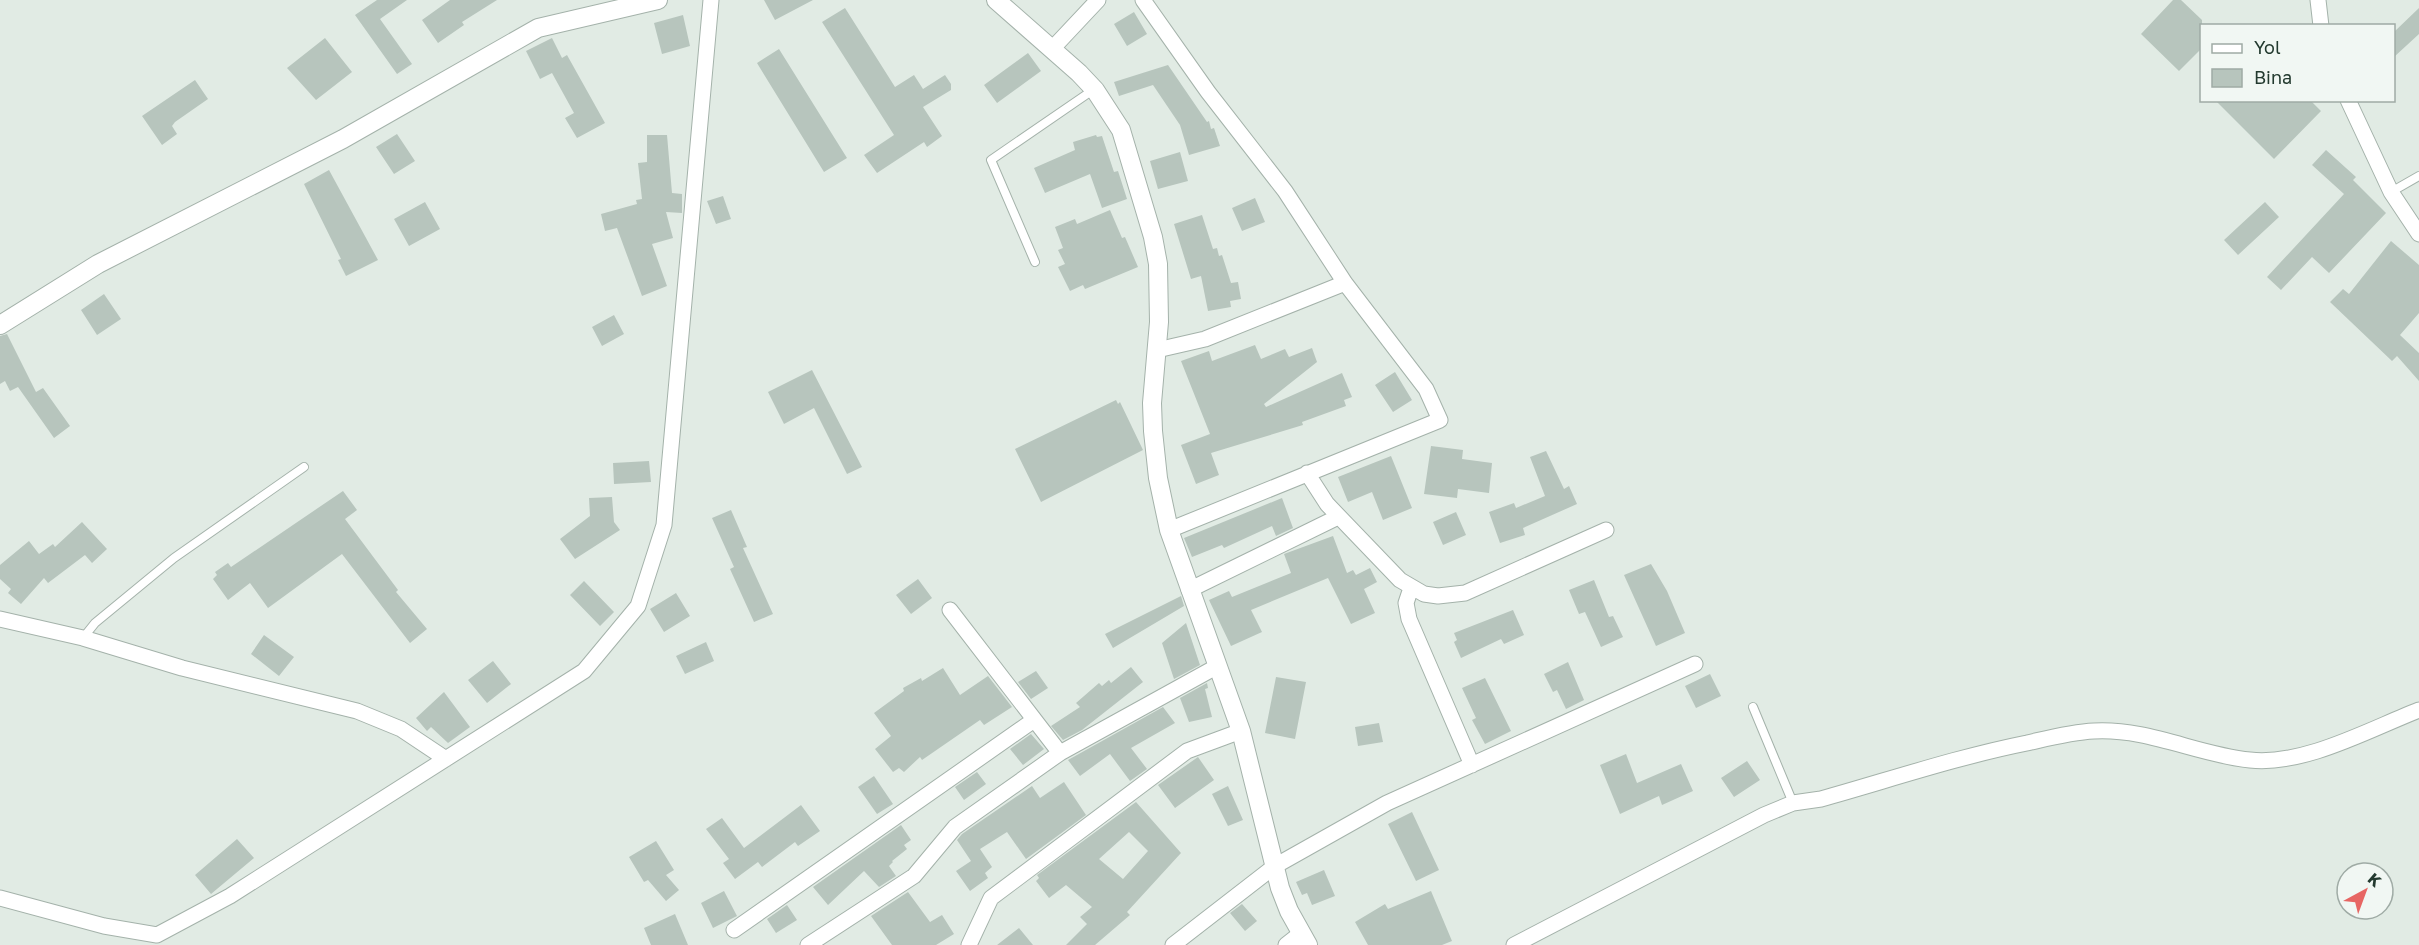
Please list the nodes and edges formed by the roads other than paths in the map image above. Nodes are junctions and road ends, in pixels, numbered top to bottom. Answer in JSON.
{"nodes":[{"id":1,"x":658,"y":0,"type":"edge"},
{"id":2,"x":711,"y":0,"type":"edge"},
{"id":3,"x":996,"y":0,"type":"edge"},
{"id":4,"x":1098,"y":0,"type":"edge"},
{"id":5,"x":1143,"y":0,"type":"edge"},
{"id":6,"x":2318,"y":0,"type":"edge"},
{"id":7,"x":2321,"y":24,"type":"edge"},
{"id":8,"x":1052,"y":49,"type":"junction"},
{"id":9,"x":1095,"y":90,"type":"junction"},
{"id":10,"x":2349,"y":102,"type":"edge"},
{"id":11,"x":2419,"y":176,"type":"edge"},
{"id":12,"x":2391,"y":192,"type":"junction"},
{"id":13,"x":2419,"y":234,"type":"edge"},
{"id":14,"x":1035,"y":262,"type":"dead end"},
{"id":15,"x":1345,"y":283,"type":"junction"},
{"id":16,"x":0,"y":325,"type":"edge"},
{"id":17,"x":1157,"y":350,"type":"junction"},
{"id":18,"x":304,"y":467,"type":"dead end"},
{"id":19,"x":1307,"y":473,"type":"junction"},
{"id":20,"x":1338,"y":517,"type":"junction"},
{"id":21,"x":1168,"y":530,"type":"junction"},
{"id":22,"x":1606,"y":530,"type":"dead end"},
{"id":23,"x":1411,"y":588,"type":"junction"},
{"id":24,"x":1189,"y":590,"type":"junction"},
{"id":25,"x":950,"y":609,"type":"dead end"},
{"id":26,"x":0,"y":619,"type":"edge"},
{"id":27,"x":83,"y":638,"type":"junction"},
{"id":28,"x":1695,"y":664,"type":"dead end"},
{"id":29,"x":1216,"y":667,"type":"junction"},
{"id":30,"x":1753,"y":707,"type":"dead end"},
{"id":31,"x":2419,"y":710,"type":"edge"},
{"id":32,"x":1034,"y":720,"type":"junction"},
{"id":33,"x":1241,"y":731,"type":"junction"},
{"id":34,"x":1060,"y":753,"type":"junction"},
{"id":35,"x":446,"y":759,"type":"junction"},
{"id":36,"x":1472,"y":765,"type":"junction"},
{"id":37,"x":1793,"y":803,"type":"junction"},
{"id":38,"x":1275,"y":866,"type":"junction"},
{"id":39,"x":0,"y":898,"type":"edge"},
{"id":40,"x":734,"y":930,"type":"dead end"},
{"id":41,"x":1298,"y":941,"type":"edge"},
{"id":42,"x":808,"y":945,"type":"edge"},
{"id":43,"x":969,"y":945,"type":"edge"},
{"id":44,"x":1173,"y":945,"type":"edge"},
{"id":45,"x":1514,"y":945,"type":"edge"}],
"edges":[{"from":1,"to":16,"type":"street"},
{"from":2,"to":35,"type":"street"},
{"from":3,"to":8,"type":"street"},
{"from":4,"to":8,"type":"street"},
{"from":5,"to":15,"type":"street"},
{"from":6,"to":7,"type":"street"},
{"from":8,"to":9,"type":"street"},
{"from":9,"to":14,"type":"lane"},
{"from":9,"to":17,"type":"street"},
{"from":10,"to":12,"type":"street"},
{"from":11,"to":12,"type":"lane"},
{"from":12,"to":13,"type":"street"},
{"from":15,"to":17,"type":"street"},
{"from":15,"to":19,"type":"street"},
{"from":17,"to":21,"type":"street"},
{"from":18,"to":27,"type":"lane"},
{"from":19,"to":20,"type":"street"},
{"from":19,"to":21,"type":"street"},
{"from":20,"to":23,"type":"street"},
{"from":20,"to":24,"type":"street"},
{"from":21,"to":24,"type":"street"},
{"from":22,"to":23,"type":"street"},
{"from":23,"to":36,"type":"street"},
{"from":24,"to":29,"type":"street"},
{"from":25,"to":32,"type":"street"},
{"from":26,"to":27,"type":"street"},
{"from":27,"to":35,"type":"street"},
{"from":28,"to":36,"type":"street"},
{"from":29,"to":33,"type":"street"},
{"from":29,"to":34,"type":"street"},
{"from":30,"to":37,"type":"lane"},
{"from":31,"to":37,"type":"street"},
{"from":32,"to":34,"type":"street"},
{"from":32,"to":40,"type":"street"},
{"from":33,"to":38,"type":"street"},
{"from":33,"to":43,"type":"street"},
{"from":34,"to":42,"type":"street"},
{"from":35,"to":39,"type":"street"},
{"from":36,"to":38,"type":"street"},
{"from":37,"to":45,"type":"street"},
{"from":38,"to":41,"type":"street"},
{"from":38,"to":44,"type":"street"}]}
